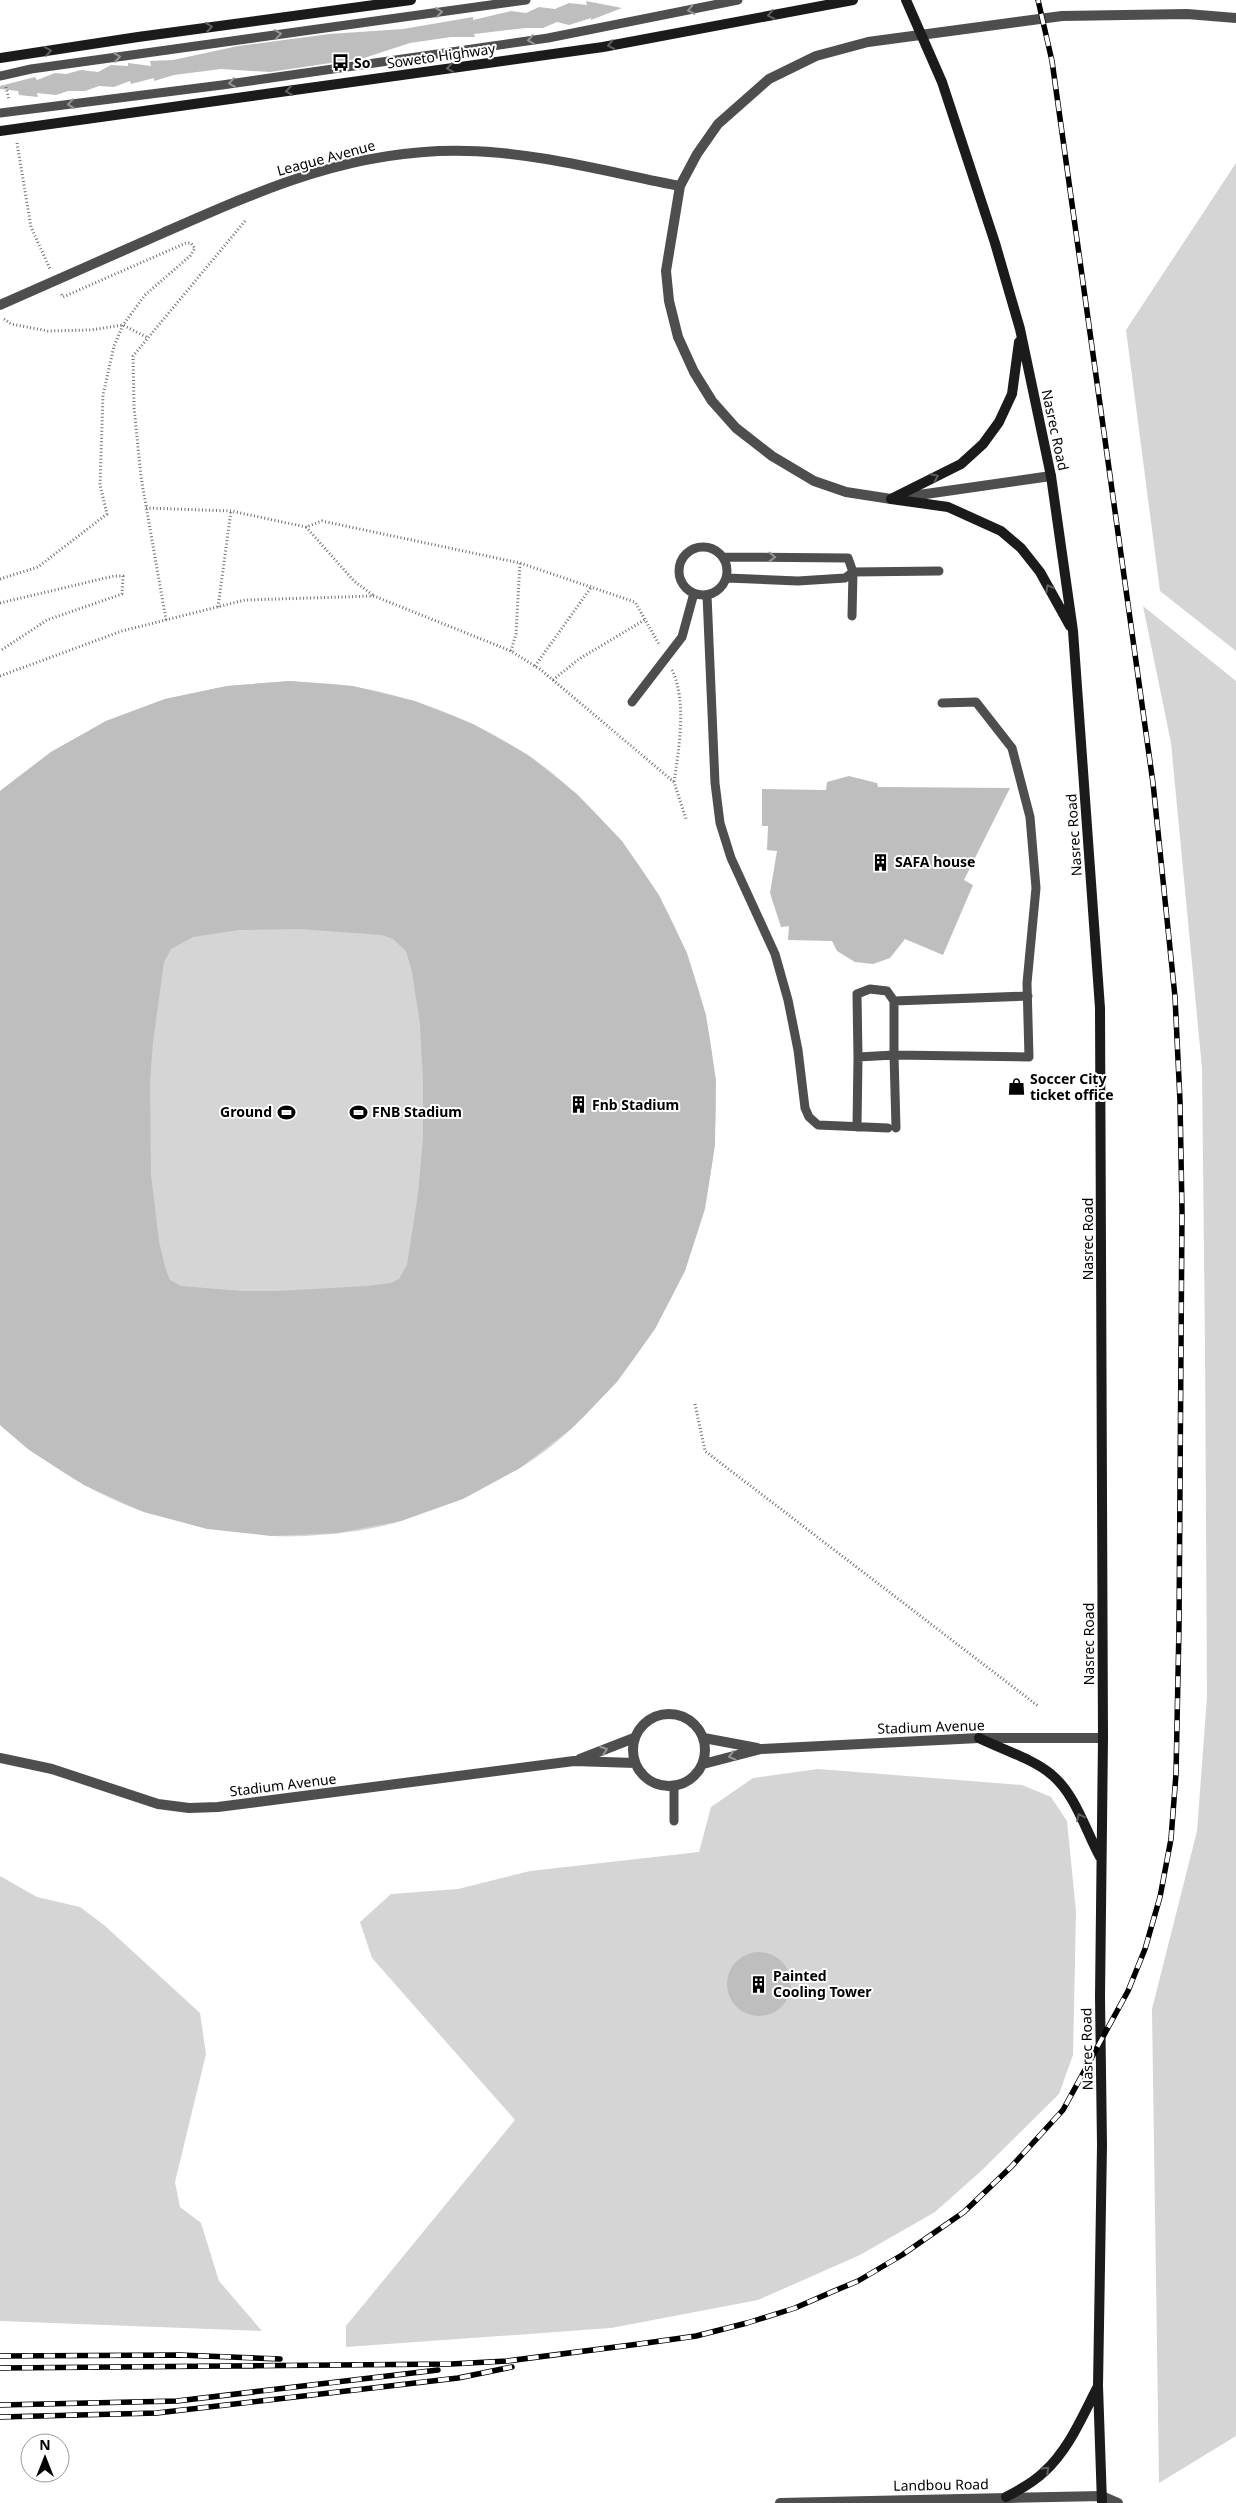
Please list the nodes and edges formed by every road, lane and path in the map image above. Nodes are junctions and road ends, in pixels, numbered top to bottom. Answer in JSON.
{"nodes":[{"id":1,"x":411,"y":0,"type":"edge"},
{"id":2,"x":526,"y":0,"type":"edge"},
{"id":3,"x":738,"y":0,"type":"edge"},
{"id":4,"x":854,"y":0,"type":"edge"},
{"id":5,"x":906,"y":0,"type":"edge"},
{"id":6,"x":1236,"y":18,"type":"edge"},
{"id":7,"x":0,"y":58,"type":"edge"},
{"id":8,"x":2,"y":77,"type":"edge"},
{"id":9,"x":10,"y":104,"type":"dead end"},
{"id":10,"x":0,"y":113,"type":"edge"},
{"id":11,"x":0,"y":131,"type":"edge"},
{"id":12,"x":16,"y":140,"type":"dead end"},
{"id":13,"x":680,"y":186,"type":"junction"},
{"id":14,"x":245,"y":222,"type":"dead end"},
{"id":15,"x":51,"y":270,"type":"dead end"},
{"id":16,"x":59,"y":288,"type":"dead end"},
{"id":17,"x":0,"y":305,"type":"edge"},
{"id":18,"x":0,"y":316,"type":"edge"},
{"id":19,"x":123,"y":325,"type":"junction"},
{"id":20,"x":1020,"y":329,"type":"junction"},
{"id":21,"x":148,"y":338,"type":"junction"},
{"id":22,"x":1051,"y":476,"type":"junction"},
{"id":23,"x":891,"y":499,"type":"junction"},
{"id":24,"x":146,"y":508,"type":"junction"},
{"id":25,"x":231,"y":511,"type":"junction"},
{"id":26,"x":306,"y":527,"type":"junction"},
{"id":27,"x":723,"y":557,"type":"junction"},
{"id":28,"x":520,"y":563,"type":"junction"},
{"id":29,"x":939,"y":571,"type":"dead end"},
{"id":30,"x":852,"y":572,"type":"junction"},
{"id":31,"x":727,"y":578,"type":"junction"},
{"id":32,"x":0,"y":579,"type":"edge"},
{"id":33,"x":592,"y":586,"type":"junction"},
{"id":34,"x":694,"y":593,"type":"junction"},
{"id":35,"x":707,"y":595,"type":"junction"},
{"id":36,"x":374,"y":596,"type":"junction"},
{"id":37,"x":0,"y":603,"type":"edge"},
{"id":38,"x":218,"y":607,"type":"junction"},
{"id":39,"x":852,"y":616,"type":"dead end"},
{"id":40,"x":646,"y":619,"type":"junction"},
{"id":41,"x":166,"y":620,"type":"junction"},
{"id":42,"x":1072,"y":631,"type":"junction"},
{"id":43,"x":0,"y":651,"type":"edge"},
{"id":44,"x":511,"y":651,"type":"junction"},
{"id":45,"x":666,"y":658,"type":"junction"},
{"id":46,"x":535,"y":666,"type":"junction"},
{"id":47,"x":0,"y":676,"type":"edge"},
{"id":48,"x":553,"y":680,"type":"junction"},
{"id":49,"x":632,"y":702,"type":"dead end"},
{"id":50,"x":942,"y":703,"type":"dead end"},
{"id":51,"x":674,"y":782,"type":"junction"},
{"id":52,"x":686,"y":819,"type":"dead end"},
{"id":53,"x":1028,"y":996,"type":"junction"},
{"id":54,"x":894,"y":1001,"type":"junction"},
{"id":55,"x":894,"y":1055,"type":"junction"},
{"id":56,"x":858,"y":1056,"type":"junction"},
{"id":57,"x":856,"y":1127,"type":"junction"},
{"id":58,"x":695,"y":1404,"type":"dead end"},
{"id":59,"x":1038,"y":1706,"type":"dead end"},
{"id":60,"x":634,"y":1738,"type":"junction"},
{"id":61,"x":704,"y":1738,"type":"junction"},
{"id":62,"x":980,"y":1738,"type":"junction"},
{"id":63,"x":1103,"y":1738,"type":"junction"},
{"id":64,"x":761,"y":1749,"type":"junction"},
{"id":65,"x":0,"y":1758,"type":"edge"},
{"id":66,"x":574,"y":1761,"type":"junction"},
{"id":67,"x":635,"y":1763,"type":"junction"},
{"id":68,"x":702,"y":1764,"type":"junction"},
{"id":69,"x":674,"y":1786,"type":"junction"},
{"id":70,"x":674,"y":1821,"type":"dead end"},
{"id":71,"x":1101,"y":1861,"type":"junction"},
{"id":72,"x":1098,"y":2386,"type":"junction"},
{"id":73,"x":1006,"y":2497,"type":"junction"},
{"id":74,"x":1102,"y":2500,"type":"edge"},
{"id":75,"x":780,"y":2503,"type":"edge"},
{"id":76,"x":1118,"y":2503,"type":"edge"}],
"edges":[{"from":7,"to":1,"type":"main road","one_way":true},
{"from":8,"to":2,"type":"lane","one_way":true},
{"from":3,"to":10,"type":"lane","name":"Soweto Highway","one_way":true},
{"from":4,"to":11,"type":"main road","name":"Soweto Highway","one_way":true},
{"from":5,"to":20,"type":"main road","name":"Nasrec Road"},
{"from":6,"to":13,"type":"street"},
{"from":8,"to":9,"type":"path"},
{"from":12,"to":15,"type":"path"},
{"from":13,"to":17,"type":"street","name":"League Avenue"},
{"from":13,"to":23,"type":"street"},
{"from":14,"to":21,"type":"path"},
{"from":16,"to":19,"type":"path"},
{"from":18,"to":19,"type":"path"},
{"from":19,"to":21,"type":"path"},
{"from":19,"to":32,"type":"path"},
{"from":20,"to":22,"type":"main road","name":"Nasrec Road"},
{"from":23,"to":20,"type":"main road","one_way":true},
{"from":21,"to":24,"type":"path"},
{"from":22,"to":23,"type":"street"},
{"from":22,"to":42,"type":"main road","name":"Nasrec Road"},
{"from":42,"to":23,"type":"main road","one_way":true},
{"from":24,"to":25,"type":"path"},
{"from":24,"to":41,"type":"path"},
{"from":25,"to":26,"type":"path"},
{"from":25,"to":38,"type":"path"},
{"from":26,"to":28,"type":"path"},
{"from":26,"to":36,"type":"path"},
{"from":27,"to":30,"type":"lane","one_way":true},
{"from":27,"to":31,"type":"lane"},
{"from":27,"to":34,"type":"lane"},
{"from":28,"to":33,"type":"path"},
{"from":28,"to":44,"type":"path"},
{"from":29,"to":30,"type":"lane"},
{"from":30,"to":31,"type":"lane"},
{"from":30,"to":39,"type":"lane"},
{"from":31,"to":35,"type":"lane"},
{"from":33,"to":40,"type":"path"},
{"from":33,"to":46,"type":"path"},
{"from":34,"to":35,"type":"lane"},
{"from":34,"to":45,"type":"lane"},
{"from":35,"to":57,"type":"lane"},
{"from":36,"to":38,"type":"path"},
{"from":36,"to":44,"type":"path"},
{"from":37,"to":43,"type":"path"},
{"from":38,"to":41,"type":"path"},
{"from":40,"to":45,"type":"path"},
{"from":40,"to":48,"type":"path"},
{"from":41,"to":47,"type":"path"},
{"from":42,"to":63,"type":"main road","name":"Nasrec Road"},
{"from":44,"to":46,"type":"path"},
{"from":45,"to":49,"type":"lane"},
{"from":45,"to":51,"type":"path"},
{"from":46,"to":48,"type":"path"},
{"from":48,"to":51,"type":"path"},
{"from":50,"to":53,"type":"lane"},
{"from":51,"to":52,"type":"path"},
{"from":53,"to":54,"type":"lane"},
{"from":53,"to":55,"type":"lane"},
{"from":54,"to":55,"type":"lane"},
{"from":54,"to":56,"type":"lane"},
{"from":55,"to":56,"type":"lane"},
{"from":55,"to":57,"type":"lane"},
{"from":56,"to":57,"type":"lane"},
{"from":58,"to":59,"type":"path"},
{"from":60,"to":61,"type":"street"},
{"from":66,"to":60,"type":"street","name":"Stadium Avenue","one_way":true},
{"from":60,"to":67,"type":"street"},
{"from":61,"to":64,"type":"street","name":"Stadium Avenue"},
{"from":61,"to":68,"type":"street"},
{"from":62,"to":63,"type":"street","name":"Stadium Avenue"},
{"from":62,"to":64,"type":"street","name":"Stadium Avenue"},
{"from":71,"to":62,"type":"main road","one_way":true},
{"from":63,"to":71,"type":"main road","name":"Nasrec Road"},
{"from":64,"to":68,"type":"street","name":"Stadium Avenue","one_way":true},
{"from":65,"to":66,"type":"street","name":"Stadium Avenue"},
{"from":66,"to":67,"type":"street","name":"Stadium Avenue"},
{"from":67,"to":69,"type":"street"},
{"from":68,"to":69,"type":"street"},
{"from":69,"to":70,"type":"lane"},
{"from":71,"to":72,"type":"main road","name":"Nasrec Road"},
{"from":73,"to":72,"type":"main road","one_way":true},
{"from":72,"to":74,"type":"main road","name":"Nasrec Road"},
{"from":73,"to":74,"type":"street","name":"Landbou Road"},
{"from":73,"to":75,"type":"street","name":"Landbou Road"},
{"from":74,"to":76,"type":"street"}]}
